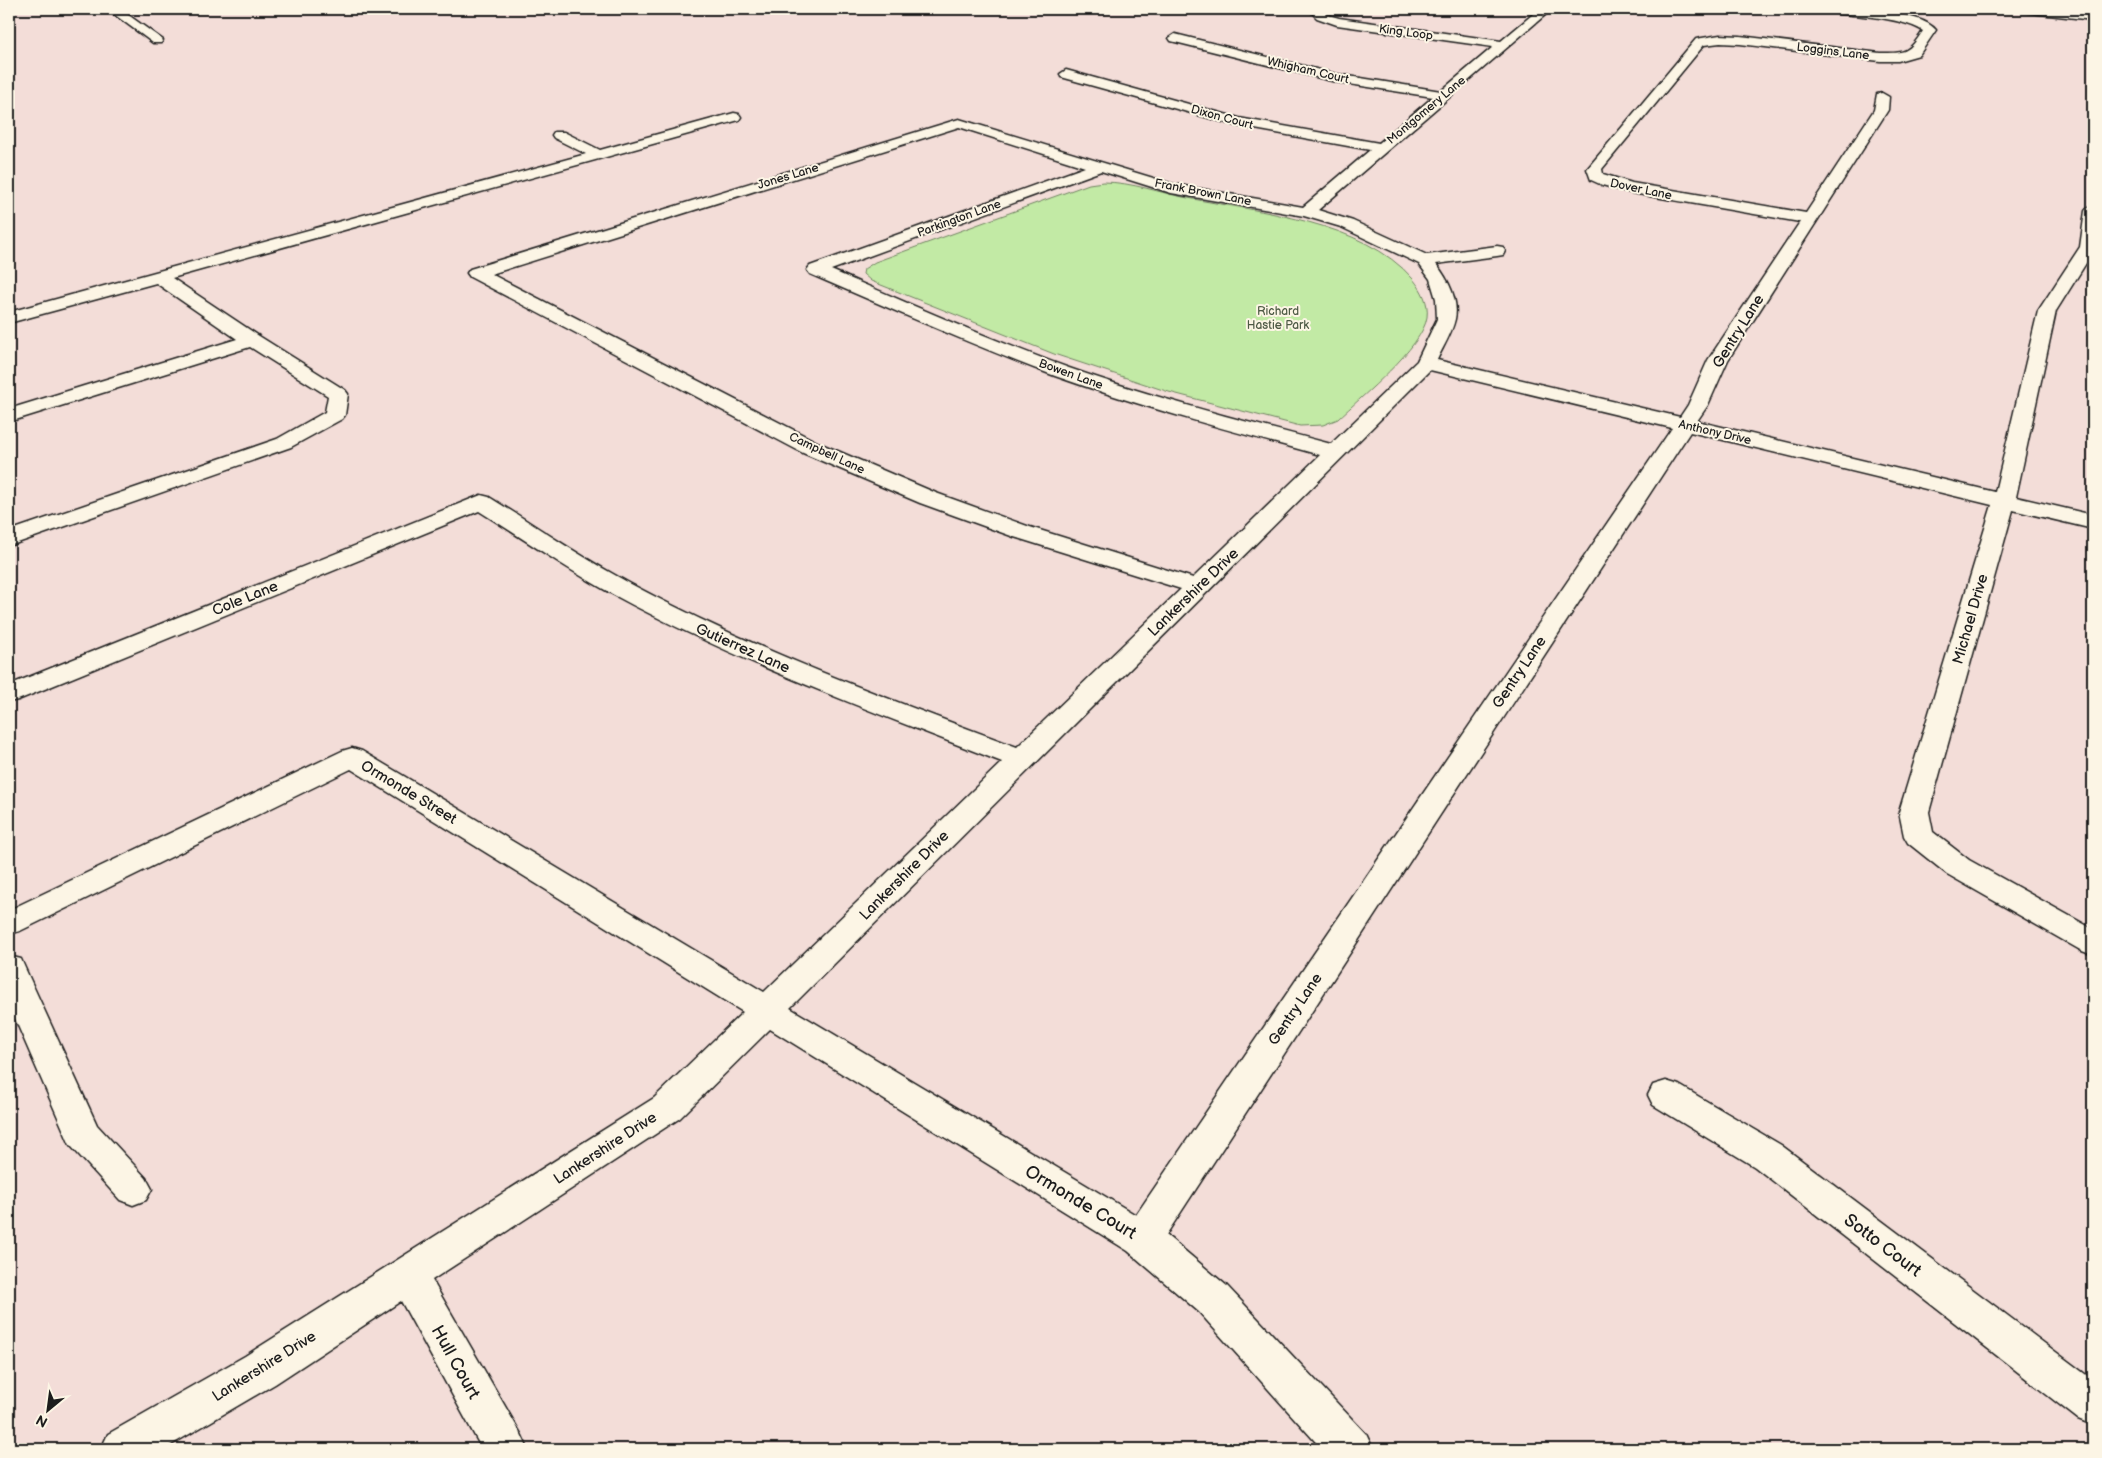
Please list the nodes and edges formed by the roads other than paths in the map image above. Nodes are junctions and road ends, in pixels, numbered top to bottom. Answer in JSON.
{"nodes":[{"id":1,"x":113,"y":9,"type":"edge"},
{"id":2,"x":1323,"y":9,"type":"edge"},
{"id":3,"x":1546,"y":9,"type":"edge"},
{"id":4,"x":1818,"y":9,"type":"edge"},
{"id":5,"x":2022,"y":9,"type":"edge"},
{"id":6,"x":2093,"y":17,"type":"edge"},
{"id":7,"x":1175,"y":38,"type":"dead end"},
{"id":8,"x":1712,"y":39,"type":"joint"},
{"id":9,"x":157,"y":40,"type":"dead end"},
{"id":10,"x":1503,"y":45,"type":"junction"},
{"id":11,"x":1066,"y":74,"type":"dead end"},
{"id":12,"x":1443,"y":94,"type":"junction"},
{"id":13,"x":1882,"y":97,"type":"dead end"},
{"id":14,"x":734,"y":117,"type":"dead end"},
{"id":15,"x":559,"y":135,"type":"dead end"},
{"id":16,"x":1381,"y":148,"type":"junction"},
{"id":17,"x":598,"y":154,"type":"junction"},
{"id":18,"x":1101,"y":166,"type":"junction"},
{"id":19,"x":2093,"y":211,"type":"edge"},
{"id":20,"x":1306,"y":212,"type":"junction"},
{"id":21,"x":1810,"y":219,"type":"junction"},
{"id":22,"x":2091,"y":247,"type":"edge"},
{"id":23,"x":1497,"y":251,"type":"dead end"},
{"id":24,"x":1425,"y":260,"type":"junction"},
{"id":25,"x":816,"y":270,"type":"joint"},
{"id":26,"x":476,"y":272,"type":"joint"},
{"id":27,"x":159,"y":277,"type":"junction"},
{"id":28,"x":9,"y":318,"type":"edge"},
{"id":29,"x":252,"y":340,"type":"junction"},
{"id":30,"x":1426,"y":363,"type":"junction"},
{"id":31,"x":9,"y":416,"type":"edge"},
{"id":32,"x":1684,"y":424,"type":"junction"},
{"id":33,"x":1335,"y":452,"type":"junction"},
{"id":34,"x":2004,"y":501,"type":"junction"},
{"id":35,"x":481,"y":502,"type":"joint"},
{"id":36,"x":2093,"y":522,"type":"edge"},
{"id":37,"x":9,"y":539,"type":"edge"},
{"id":38,"x":1198,"y":587,"type":"junction"},
{"id":39,"x":9,"y":694,"type":"edge"},
{"id":40,"x":1022,"y":759,"type":"junction"},
{"id":41,"x":9,"y":923,"type":"edge"},
{"id":42,"x":2093,"y":943,"type":"edge"},
{"id":43,"x":9,"y":968,"type":"edge"},
{"id":44,"x":767,"y":1010,"type":"junction"},
{"id":45,"x":1666,"y":1094,"type":"dead end"},
{"id":46,"x":134,"y":1189,"type":"dead end"},
{"id":47,"x":1142,"y":1239,"type":"junction"},
{"id":48,"x":408,"y":1275,"type":"junction"},
{"id":49,"x":2093,"y":1405,"type":"edge"},
{"id":50,"x":123,"y":1449,"type":"edge"},
{"id":51,"x":506,"y":1449,"type":"edge"},
{"id":52,"x":1351,"y":1449,"type":"edge"}],
"edges":[{"from":1,"to":9,"type":"street"},
{"from":2,"to":10,"type":"street","name":"King Loop"},
{"from":3,"to":10,"type":"street","name":"Montgomery Lane"},
{"from":4,"to":8,"type":"street","name":"Loggins Lane"},
{"from":5,"to":6,"type":"street"},
{"from":7,"to":12,"type":"street","name":"Whigham Court"},
{"from":8,"to":21,"type":"street","name":"Dover Lane"},
{"from":10,"to":12,"type":"street","name":"Montgomery Lane"},
{"from":11,"to":16,"type":"street","name":"Dixon Court"},
{"from":12,"to":16,"type":"street","name":"Montgomery Lane"},
{"from":13,"to":21,"type":"street","name":"Gentry Lane"},
{"from":14,"to":17,"type":"street"},
{"from":15,"to":17,"type":"street"},
{"from":16,"to":20,"type":"street","name":"Montgomery Lane"},
{"from":17,"to":27,"type":"street"},
{"from":18,"to":20,"type":"street","name":"Frank Brown Lane"},
{"from":18,"to":25,"type":"street","name":"Parkington Lane"},
{"from":18,"to":26,"type":"street","name":"Jones Lane"},
{"from":19,"to":22,"type":"street","name":"Michael Drive"},
{"from":20,"to":24,"type":"street","name":"Lankershire Drive"},
{"from":21,"to":32,"type":"street","name":"Gentry Lane"},
{"from":22,"to":34,"type":"street","name":"Michael Drive"},
{"from":23,"to":24,"type":"street"},
{"from":24,"to":30,"type":"street","name":"Lankershire Drive"},
{"from":25,"to":33,"type":"street","name":"Bowen Lane"},
{"from":26,"to":38,"type":"street","name":"Campbell Lane"},
{"from":27,"to":28,"type":"street"},
{"from":27,"to":29,"type":"street"},
{"from":29,"to":31,"type":"street"},
{"from":29,"to":37,"type":"street"},
{"from":30,"to":32,"type":"street","name":"Anthony Drive"},
{"from":30,"to":33,"type":"street","name":"Lankershire Drive"},
{"from":32,"to":34,"type":"street","name":"Anthony Drive"},
{"from":32,"to":47,"type":"street","name":"Gentry Lane"},
{"from":33,"to":38,"type":"street","name":"Lankershire Drive"},
{"from":34,"to":36,"type":"street","name":"Anthony Drive"},
{"from":34,"to":42,"type":"street","name":"Michael Drive"},
{"from":35,"to":39,"type":"street","name":"Cole Lane"},
{"from":35,"to":40,"type":"street","name":"Gutierrez Lane"},
{"from":38,"to":40,"type":"street","name":"Lankershire Drive"},
{"from":40,"to":44,"type":"street","name":"Lankershire Drive"},
{"from":41,"to":44,"type":"street","name":"Ormonde Street"},
{"from":43,"to":46,"type":"street"},
{"from":44,"to":47,"type":"street","name":"Ormonde Court"},
{"from":44,"to":48,"type":"street","name":"Lankershire Drive"},
{"from":45,"to":49,"type":"street","name":"Sotto Court"},
{"from":47,"to":52,"type":"street","name":"Ormonde Court"},
{"from":48,"to":50,"type":"street","name":"Lankershire Drive"},
{"from":48,"to":51,"type":"street","name":"Hull Court"}]}
